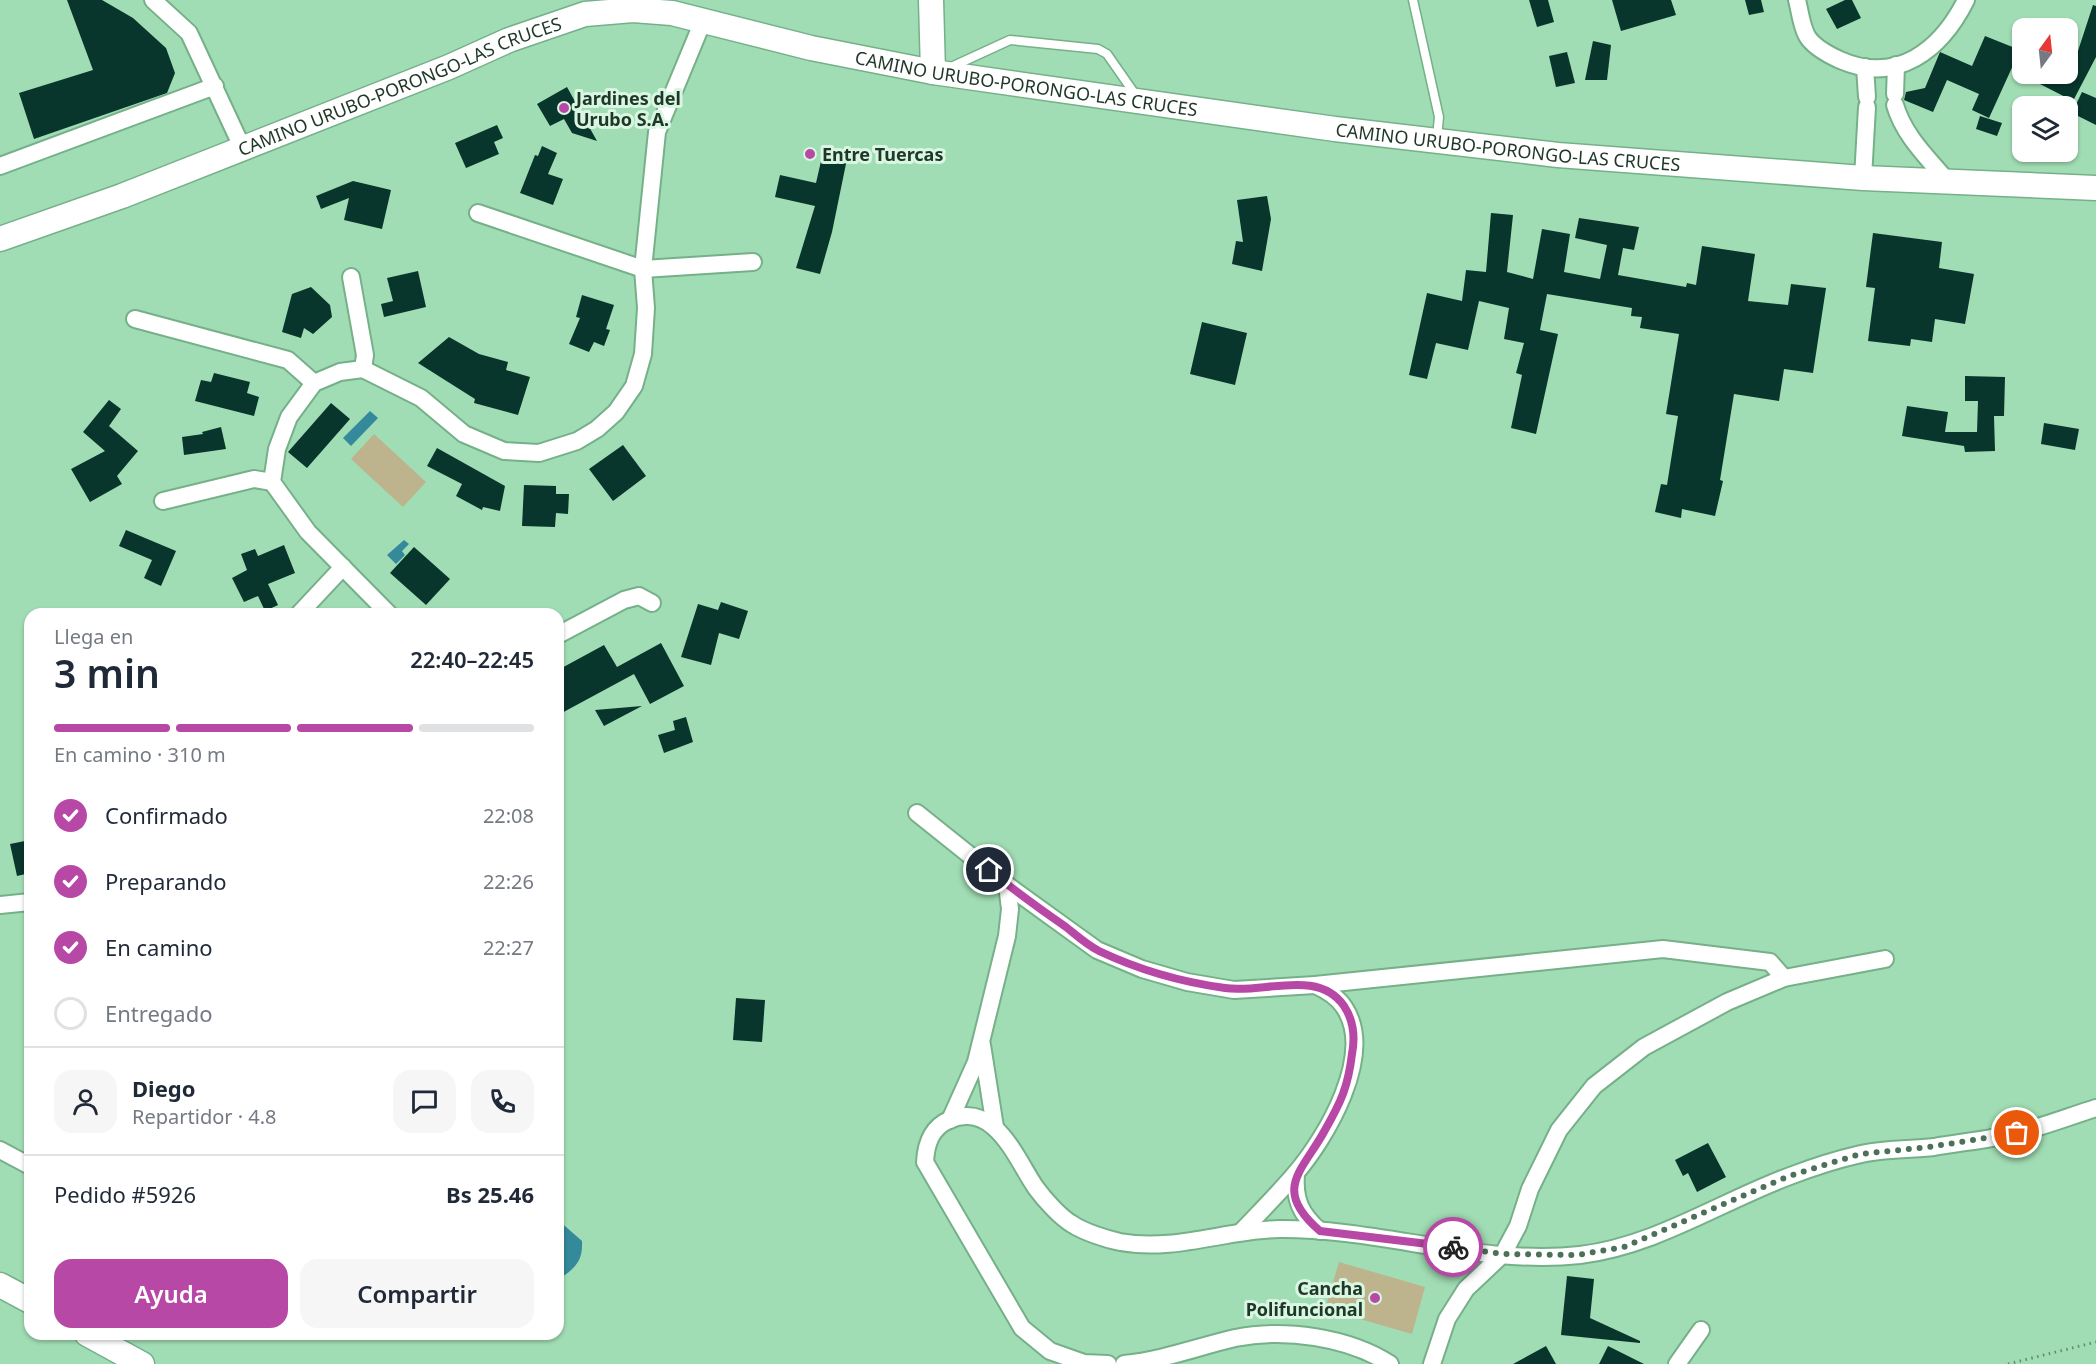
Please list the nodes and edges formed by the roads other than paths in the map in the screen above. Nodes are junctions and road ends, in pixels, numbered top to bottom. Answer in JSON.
{"nodes":[{"id":1,"x":153,"y":0,"type":"edge"},
{"id":2,"x":931,"y":0,"type":"edge"},
{"id":3,"x":1413,"y":0,"type":"edge"},
{"id":4,"x":1797,"y":0,"type":"edge"},
{"id":5,"x":1966,"y":0,"type":"edge"},
{"id":6,"x":703,"y":21,"type":"junction"},
{"id":7,"x":1896,"y":65,"type":"junction"},
{"id":8,"x":1865,"y":67,"type":"junction"},
{"id":9,"x":937,"y":72,"type":"junction"},
{"id":10,"x":215,"y":86,"type":"junction"},
{"id":11,"x":1139,"y":99,"type":"junction"},
{"id":12,"x":1437,"y":140,"type":"junction"},
{"id":13,"x":242,"y":147,"type":"junction"},
{"id":14,"x":0,"y":166,"type":"edge"},
{"id":15,"x":1863,"y":178,"type":"junction"},
{"id":16,"x":1949,"y":183,"type":"junction"},
{"id":17,"x":2096,"y":188,"type":"edge"},
{"id":18,"x":478,"y":213,"type":"dead end"},
{"id":19,"x":0,"y":239,"type":"edge"},
{"id":20,"x":753,"y":262,"type":"dead end"},
{"id":21,"x":643,"y":269,"type":"junction"},
{"id":22,"x":351,"y":277,"type":"dead end"},
{"id":23,"x":135,"y":319,"type":"dead end"},
{"id":24,"x":363,"y":369,"type":"junction"},
{"id":25,"x":314,"y":383,"type":"junction"},
{"id":26,"x":272,"y":482,"type":"junction"},
{"id":27,"x":163,"y":501,"type":"dead end"},
{"id":28,"x":343,"y":567,"type":"junction"},
{"id":29,"x":652,"y":603,"type":"dead end"},
{"id":30,"x":305,"y":608,"type":"edge"},
{"id":31,"x":383,"y":608,"type":"edge"},
{"id":32,"x":564,"y":632,"type":"edge"},
{"id":33,"x":917,"y":813,"type":"dead end"},
{"id":34,"x":1007,"y":885,"type":"junction"},
{"id":35,"x":24,"y":902,"type":"edge"},
{"id":36,"x":0,"y":904,"type":"edge"},
{"id":37,"x":1885,"y":959,"type":"dead end"},
{"id":38,"x":1784,"y":978,"type":"junction"},
{"id":39,"x":1315,"y":985,"type":"junction"},
{"id":40,"x":981,"y":1041,"type":"junction"},
{"id":41,"x":2096,"y":1108,"type":"edge"},
{"id":42,"x":950,"y":1120,"type":"junction"},
{"id":43,"x":995,"y":1127,"type":"junction"},
{"id":44,"x":0,"y":1150,"type":"edge"},
{"id":45,"x":24,"y":1163,"type":"edge"},
{"id":46,"x":1296,"y":1173,"type":"junction"},
{"id":47,"x":1320,"y":1231,"type":"junction"},
{"id":48,"x":1241,"y":1232,"type":"junction"},
{"id":49,"x":1503,"y":1254,"type":"junction"},
{"id":50,"x":0,"y":1285,"type":"edge"},
{"id":51,"x":24,"y":1299,"type":"edge"},
{"id":52,"x":1701,"y":1330,"type":"dead end"},
{"id":53,"x":98,"y":1340,"type":"edge"},
{"id":54,"x":142,"y":1364,"type":"edge"},
{"id":55,"x":1108,"y":1364,"type":"edge"},
{"id":56,"x":1124,"y":1364,"type":"edge"},
{"id":57,"x":1390,"y":1364,"type":"edge"},
{"id":58,"x":1432,"y":1364,"type":"edge"},
{"id":59,"x":1677,"y":1364,"type":"edge"}],
"edges":[{"from":1,"to":10,"type":"street"},
{"from":2,"to":9,"type":"main road"},
{"from":3,"to":12,"type":"lane"},
{"from":4,"to":8,"type":"street"},
{"from":5,"to":7,"type":"street"},
{"from":6,"to":9,"type":"main road","name":"CAMINO URUBO-PORONGO-LAS CRUCES"},
{"from":6,"to":13,"type":"main road","name":"CAMINO URUBO-PORONGO-LAS CRUCES"},
{"from":6,"to":21,"type":"street"},
{"from":7,"to":8,"type":"street"},
{"from":7,"to":16,"type":"street"},
{"from":8,"to":15,"type":"street"},
{"from":9,"to":11,"type":"main road","name":"CAMINO URUBO-PORONGO-LAS CRUCES"},
{"from":9,"to":11,"type":"lane"},
{"from":10,"to":13,"type":"street"},
{"from":10,"to":14,"type":"street"},
{"from":11,"to":12,"type":"main road","name":"CAMINO URUBO-PORONGO-LAS CRUCES"},
{"from":12,"to":15,"type":"main road","name":"CAMINO URUBO-PORONGO-LAS CRUCES"},
{"from":13,"to":19,"type":"main road","name":"CAMINO URUBO-PORONGO-LAS CRUCES"},
{"from":15,"to":16,"type":"main road","name":"CAMINO URUBO-PORONGO-LAS CRUCES"},
{"from":16,"to":17,"type":"main road","name":"CAMINO URUBO-PORONGO-LAS CRUCES"},
{"from":18,"to":21,"type":"street"},
{"from":20,"to":21,"type":"street"},
{"from":21,"to":24,"type":"street"},
{"from":22,"to":24,"type":"street"},
{"from":23,"to":25,"type":"street"},
{"from":24,"to":25,"type":"street"},
{"from":25,"to":26,"type":"street"},
{"from":26,"to":27,"type":"street"},
{"from":26,"to":28,"type":"street"},
{"from":28,"to":30,"type":"street"},
{"from":28,"to":31,"type":"street"},
{"from":29,"to":32,"type":"street"},
{"from":33,"to":34,"type":"street"},
{"from":34,"to":39,"type":"street"},
{"from":34,"to":40,"type":"street"},
{"from":35,"to":36,"type":"street"},
{"from":37,"to":38,"type":"street"},
{"from":38,"to":39,"type":"street"},
{"from":38,"to":49,"type":"street"},
{"from":39,"to":46,"type":"street"},
{"from":40,"to":42,"type":"street"},
{"from":40,"to":43,"type":"street"},
{"from":41,"to":49,"type":"street"},
{"from":42,"to":43,"type":"street"},
{"from":42,"to":55,"type":"street"},
{"from":43,"to":48,"type":"street"},
{"from":44,"to":45,"type":"street"},
{"from":46,"to":47,"type":"street"},
{"from":46,"to":48,"type":"street"},
{"from":47,"to":48,"type":"street"},
{"from":47,"to":49,"type":"street"},
{"from":49,"to":58,"type":"street"},
{"from":50,"to":51,"type":"main road"},
{"from":52,"to":59,"type":"street"},
{"from":53,"to":54,"type":"main road"},
{"from":56,"to":57,"type":"street"}]}
